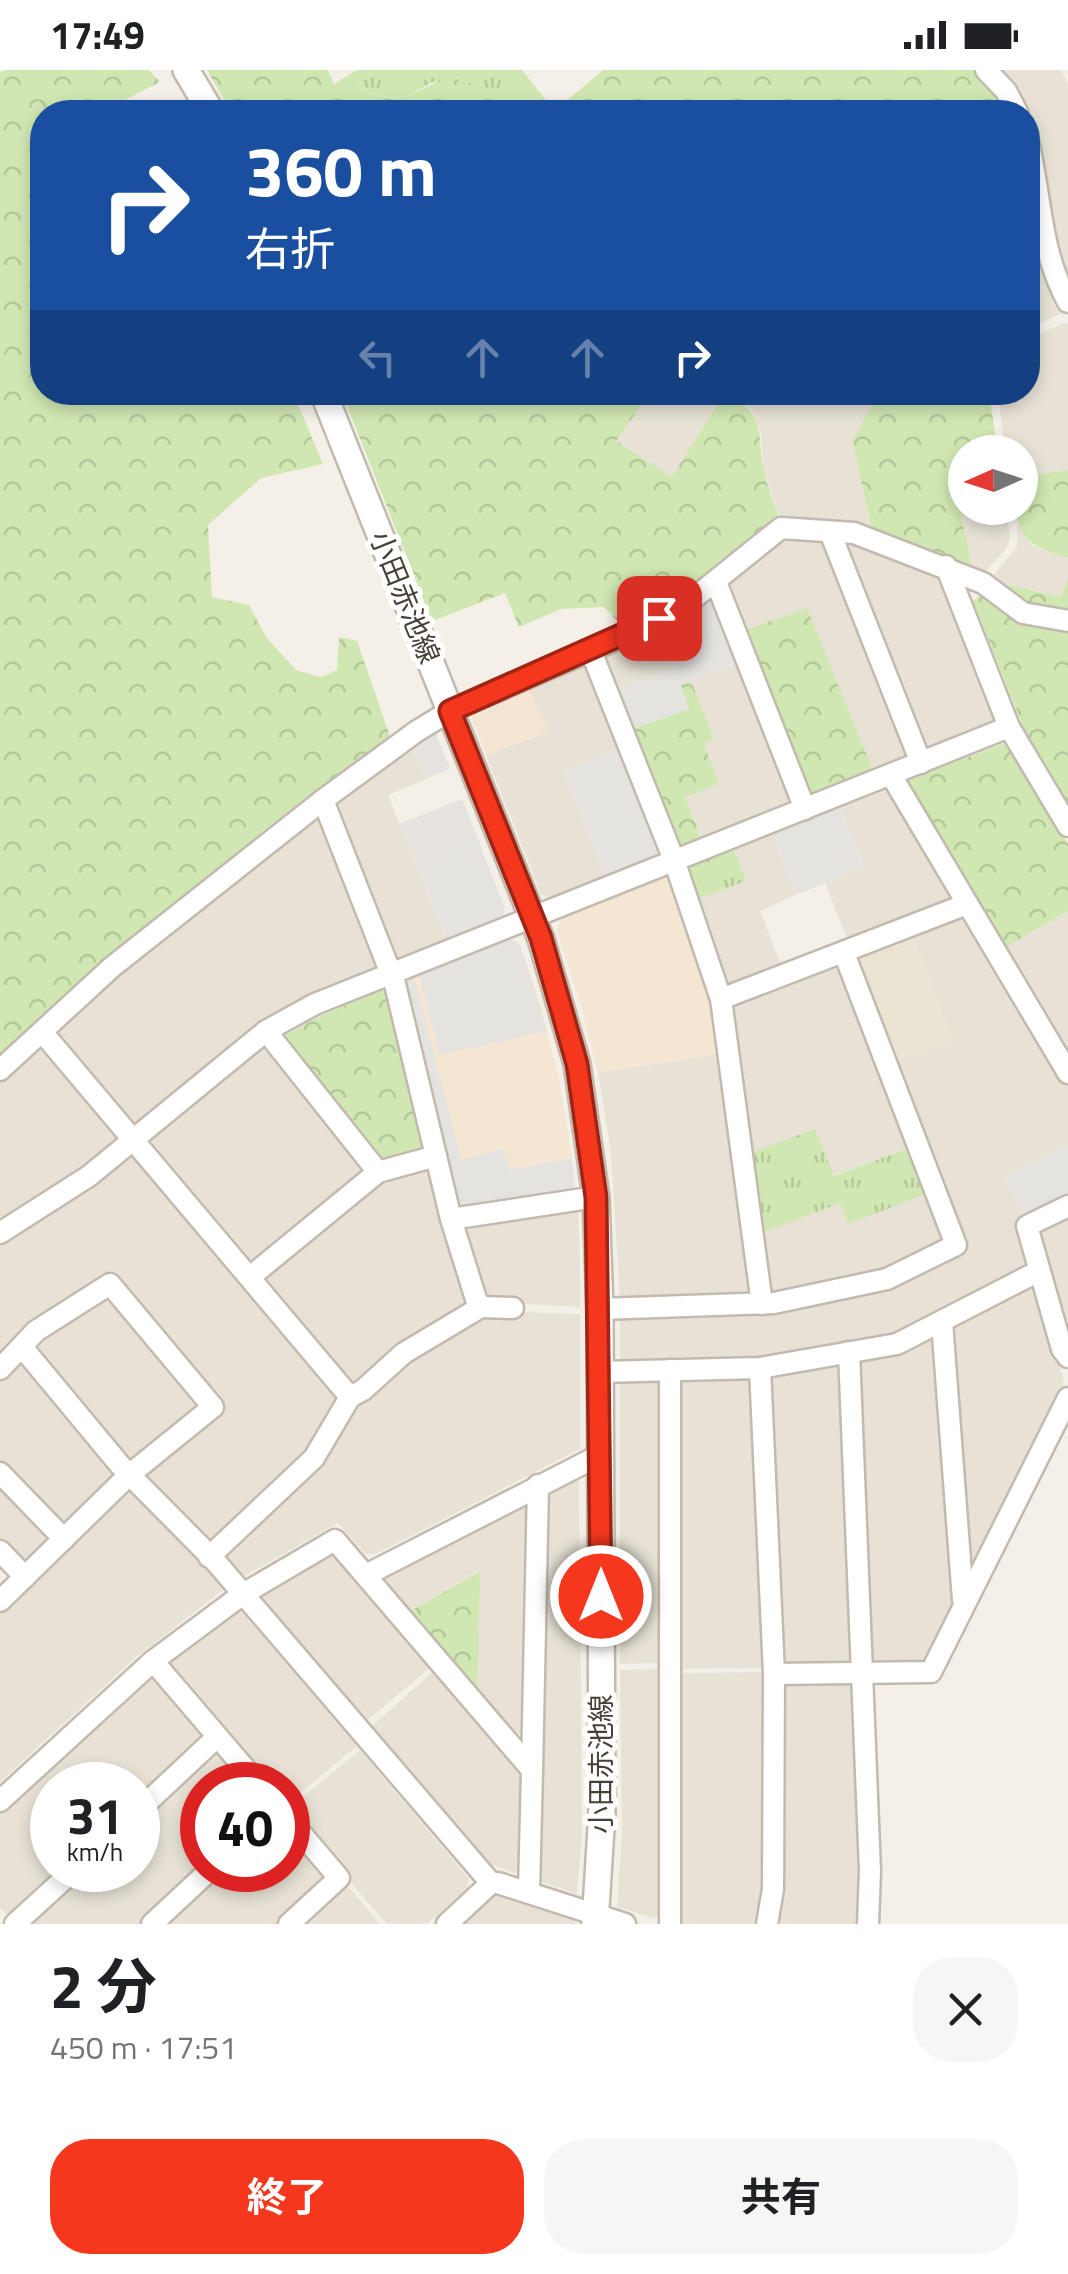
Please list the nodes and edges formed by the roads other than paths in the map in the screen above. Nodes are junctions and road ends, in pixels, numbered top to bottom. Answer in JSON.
{"nodes":[{"id":1,"x":186,"y":70,"type":"edge"},
{"id":2,"x":986,"y":70,"type":"edge"},
{"id":3,"x":204,"y":100,"type":"edge"},
{"id":4,"x":1011,"y":100,"type":"edge"},
{"id":5,"x":1040,"y":214,"type":"edge"},
{"id":6,"x":1068,"y":302,"type":"edge"},
{"id":7,"x":328,"y":405,"type":"edge"},
{"id":8,"x":830,"y":532,"type":"junction"},
{"id":9,"x":946,"y":566,"type":"junction"},
{"id":10,"x":716,"y":582,"type":"junction"},
{"id":11,"x":1068,"y":621,"type":"edge"},
{"id":12,"x":591,"y":651,"type":"junction"},
{"id":13,"x":450,"y":711,"type":"junction"},
{"id":14,"x":1009,"y":727,"type":"junction"},
{"id":15,"x":922,"y":763,"type":"junction"},
{"id":16,"x":891,"y":775,"type":"junction"},
{"id":17,"x":324,"y":800,"type":"junction"},
{"id":18,"x":805,"y":809,"type":"junction"},
{"id":19,"x":1068,"y":826,"type":"edge"},
{"id":20,"x":674,"y":860,"type":"junction"},
{"id":21,"x":967,"y":904,"type":"junction"},
{"id":22,"x":532,"y":917,"type":"junction"},
{"id":23,"x":844,"y":953,"type":"junction"},
{"id":24,"x":392,"y":973,"type":"junction"},
{"id":25,"x":721,"y":1000,"type":"junction"},
{"id":26,"x":266,"y":1031,"type":"junction"},
{"id":27,"x":42,"y":1033,"type":"junction"},
{"id":28,"x":0,"y":1070,"type":"edge"},
{"id":29,"x":1068,"y":1073,"type":"edge"},
{"id":30,"x":134,"y":1138,"type":"junction"},
{"id":31,"x":436,"y":1156,"type":"junction"},
{"id":32,"x":378,"y":1172,"type":"junction"},
{"id":33,"x":596,"y":1197,"type":"junction"},
{"id":34,"x":1068,"y":1206,"type":"edge"},
{"id":35,"x":451,"y":1219,"type":"junction"},
{"id":36,"x":0,"y":1233,"type":"edge"},
{"id":37,"x":1039,"y":1271,"type":"junction"},
{"id":38,"x":250,"y":1277,"type":"junction"},
{"id":39,"x":762,"y":1304,"type":"junction"},
{"id":40,"x":482,"y":1307,"type":"junction"},
{"id":41,"x":513,"y":1308,"type":"dead end"},
{"id":42,"x":600,"y":1308,"type":"junction"},
{"id":43,"x":942,"y":1322,"type":"junction"},
{"id":44,"x":22,"y":1348,"type":"junction"},
{"id":45,"x":849,"y":1352,"type":"junction"},
{"id":46,"x":1068,"y":1357,"type":"edge"},
{"id":47,"x":760,"y":1368,"type":"junction"},
{"id":48,"x":0,"y":1369,"type":"edge"},
{"id":49,"x":670,"y":1370,"type":"junction"},
{"id":50,"x":600,"y":1372,"type":"junction"},
{"id":51,"x":350,"y":1397,"type":"junction"},
{"id":52,"x":1068,"y":1398,"type":"edge"},
{"id":53,"x":600,"y":1455,"type":"junction"},
{"id":54,"x":0,"y":1473,"type":"edge"},
{"id":55,"x":130,"y":1475,"type":"junction"},
{"id":56,"x":538,"y":1486,"type":"junction"},
{"id":57,"x":64,"y":1538,"type":"junction"},
{"id":58,"x":0,"y":1551,"type":"edge"},
{"id":59,"x":209,"y":1556,"type":"junction"},
{"id":60,"x":366,"y":1575,"type":"junction"},
{"id":61,"x":25,"y":1577,"type":"junction"},
{"id":62,"x":243,"y":1594,"type":"junction"},
{"id":63,"x":0,"y":1600,"type":"edge"},
{"id":64,"x":964,"y":1602,"type":"junction"},
{"id":65,"x":152,"y":1661,"type":"junction"},
{"id":66,"x":862,"y":1672,"type":"junction"},
{"id":67,"x":774,"y":1674,"type":"junction"},
{"id":68,"x":217,"y":1738,"type":"junction"},
{"id":69,"x":238,"y":1762,"type":"edge"},
{"id":70,"x":532,"y":1770,"type":"junction"},
{"id":71,"x":160,"y":1791,"type":"edge"},
{"id":72,"x":0,"y":1801,"type":"edge"},
{"id":73,"x":310,"y":1844,"type":"edge"},
{"id":74,"x":492,"y":1883,"type":"junction"},
{"id":75,"x":50,"y":1892,"type":"edge"},
{"id":76,"x":186,"y":1892,"type":"edge"},
{"id":77,"x":530,"y":1892,"type":"junction"},
{"id":78,"x":0,"y":1918,"type":"edge"},
{"id":79,"x":596,"y":1920,"type":"edge"},
{"id":80,"x":6,"y":1924,"type":"edge"},
{"id":81,"x":15,"y":1924,"type":"edge"},
{"id":82,"x":152,"y":1924,"type":"edge"},
{"id":83,"x":289,"y":1924,"type":"edge"},
{"id":84,"x":446,"y":1924,"type":"edge"},
{"id":85,"x":625,"y":1924,"type":"edge"},
{"id":86,"x":670,"y":1924,"type":"edge"},
{"id":87,"x":767,"y":1924,"type":"edge"},
{"id":88,"x":868,"y":1924,"type":"edge"}],
"edges":[{"from":1,"to":3,"type":"street"},
{"from":2,"to":4,"type":"street"},
{"from":5,"to":6,"type":"street"},
{"from":7,"to":13,"type":"street","name":"小田赤池線"},
{"from":8,"to":9,"type":"street"},
{"from":8,"to":10,"type":"street"},
{"from":8,"to":15,"type":"street"},
{"from":9,"to":11,"type":"street"},
{"from":9,"to":14,"type":"street"},
{"from":10,"to":12,"type":"street"},
{"from":10,"to":18,"type":"street"},
{"from":12,"to":13,"type":"street"},
{"from":12,"to":20,"type":"street"},
{"from":13,"to":17,"type":"street"},
{"from":13,"to":22,"type":"street","name":"小田赤池線"},
{"from":14,"to":15,"type":"street"},
{"from":14,"to":19,"type":"street"},
{"from":15,"to":16,"type":"street"},
{"from":16,"to":18,"type":"street"},
{"from":16,"to":21,"type":"street"},
{"from":17,"to":24,"type":"street"},
{"from":17,"to":27,"type":"street"},
{"from":18,"to":20,"type":"street"},
{"from":20,"to":22,"type":"street"},
{"from":20,"to":25,"type":"street"},
{"from":21,"to":23,"type":"street"},
{"from":21,"to":29,"type":"street"},
{"from":22,"to":24,"type":"street"},
{"from":22,"to":33,"type":"street","name":"小田赤池線"},
{"from":23,"to":25,"type":"street"},
{"from":23,"to":39,"type":"street"},
{"from":24,"to":26,"type":"street"},
{"from":24,"to":31,"type":"street"},
{"from":25,"to":39,"type":"street"},
{"from":26,"to":30,"type":"street"},
{"from":26,"to":32,"type":"street"},
{"from":27,"to":28,"type":"street"},
{"from":27,"to":30,"type":"street"},
{"from":30,"to":36,"type":"street"},
{"from":30,"to":38,"type":"street"},
{"from":31,"to":32,"type":"street"},
{"from":31,"to":35,"type":"street"},
{"from":32,"to":38,"type":"street"},
{"from":33,"to":35,"type":"street"},
{"from":33,"to":42,"type":"street","name":"小田赤池線"},
{"from":34,"to":37,"type":"street"},
{"from":35,"to":40,"type":"street"},
{"from":37,"to":43,"type":"street"},
{"from":37,"to":46,"type":"street"},
{"from":38,"to":51,"type":"street"},
{"from":39,"to":42,"type":"street"},
{"from":40,"to":41,"type":"street"},
{"from":40,"to":51,"type":"street"},
{"from":42,"to":50,"type":"street","name":"小田赤池線"},
{"from":43,"to":45,"type":"street"},
{"from":43,"to":64,"type":"street"},
{"from":44,"to":48,"type":"street"},
{"from":44,"to":55,"type":"street"},
{"from":44,"to":55,"type":"street"},
{"from":45,"to":47,"type":"street"},
{"from":45,"to":66,"type":"street"},
{"from":47,"to":49,"type":"street"},
{"from":47,"to":67,"type":"street"},
{"from":49,"to":50,"type":"street"},
{"from":49,"to":86,"type":"street"},
{"from":50,"to":53,"type":"street","name":"小田赤池線"},
{"from":51,"to":59,"type":"street"},
{"from":52,"to":64,"type":"street"},
{"from":53,"to":56,"type":"street"},
{"from":53,"to":79,"type":"street","name":"小田赤池線"},
{"from":54,"to":57,"type":"street"},
{"from":55,"to":57,"type":"street"},
{"from":55,"to":59,"type":"street"},
{"from":56,"to":60,"type":"street"},
{"from":56,"to":70,"type":"street"},
{"from":57,"to":61,"type":"street"},
{"from":58,"to":61,"type":"street"},
{"from":59,"to":62,"type":"street"},
{"from":60,"to":62,"type":"street"},
{"from":60,"to":70,"type":"street"},
{"from":61,"to":63,"type":"street"},
{"from":62,"to":65,"type":"street"},
{"from":62,"to":74,"type":"street"},
{"from":64,"to":66,"type":"street"},
{"from":65,"to":68,"type":"street"},
{"from":65,"to":72,"type":"street"},
{"from":66,"to":67,"type":"street"},
{"from":66,"to":88,"type":"street"},
{"from":67,"to":87,"type":"street"},
{"from":68,"to":69,"type":"street"},
{"from":68,"to":71,"type":"street"},
{"from":70,"to":77,"type":"street"},
{"from":73,"to":83,"type":"street"},
{"from":74,"to":77,"type":"street"},
{"from":74,"to":84,"type":"street"},
{"from":75,"to":81,"type":"street"},
{"from":76,"to":82,"type":"street"},
{"from":77,"to":79,"type":"street"},
{"from":78,"to":80,"type":"street"},
{"from":79,"to":85,"type":"street"}]}
